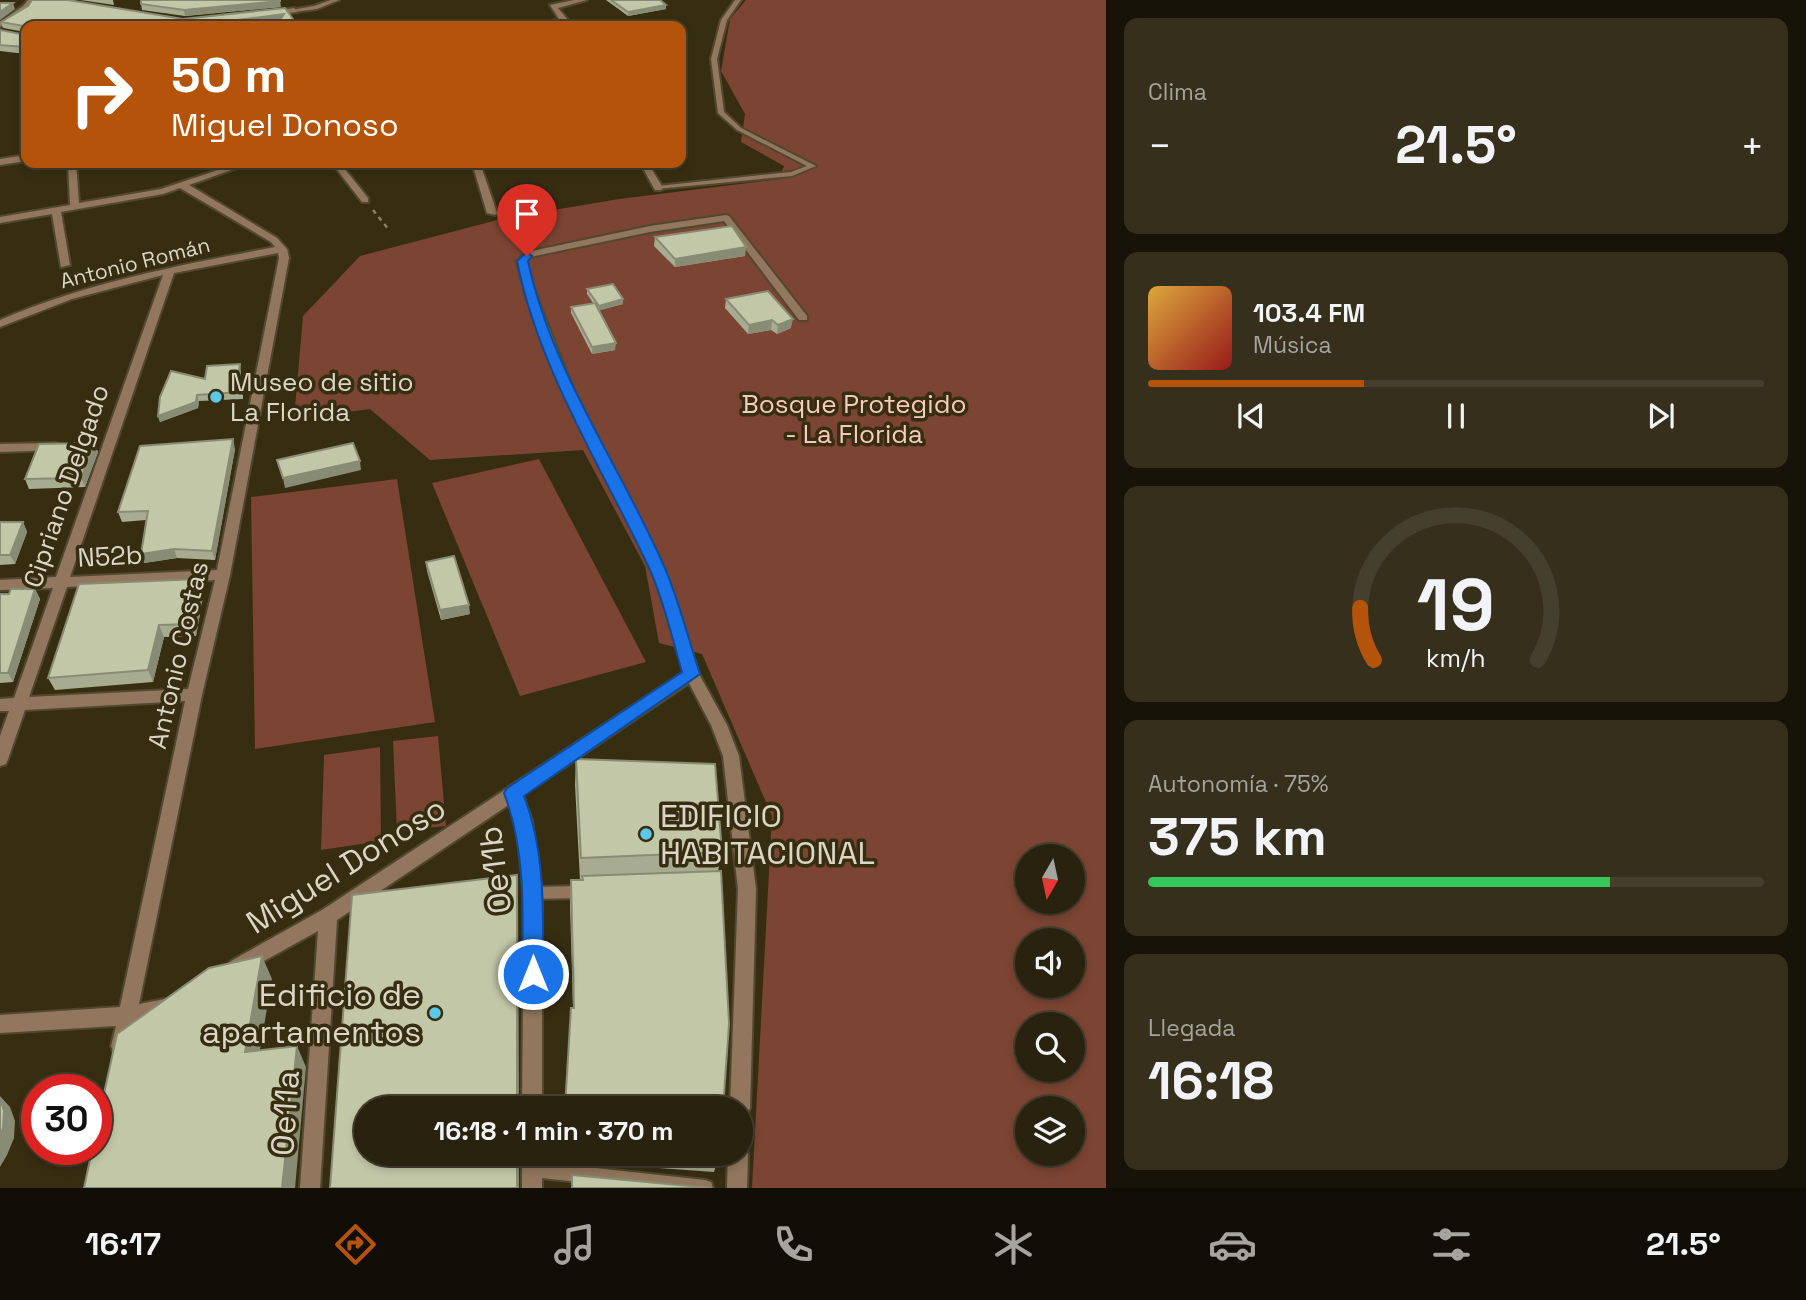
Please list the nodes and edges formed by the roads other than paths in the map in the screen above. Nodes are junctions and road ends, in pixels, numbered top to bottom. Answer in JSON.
{"nodes":[{"id":1,"x":336,"y":0,"type":"edge"},
{"id":2,"x":583,"y":0,"type":"edge"},
{"id":3,"x":738,"y":0,"type":"edge"},
{"id":4,"x":31,"y":2,"type":"edge"},
{"id":5,"x":10,"y":5,"type":"edge"},
{"id":6,"x":293,"y":10,"type":"joint"},
{"id":7,"x":255,"y":15,"type":"edge"},
{"id":8,"x":565,"y":21,"type":"edge"},
{"id":9,"x":0,"y":25,"type":"edge"},
{"id":10,"x":21,"y":159,"type":"edge"},
{"id":11,"x":0,"y":162,"type":"edge"},
{"id":12,"x":72,"y":168,"type":"edge"},
{"id":13,"x":219,"y":168,"type":"edge"},
{"id":14,"x":340,"y":168,"type":"edge"},
{"id":15,"x":478,"y":168,"type":"edge"},
{"id":16,"x":647,"y":168,"type":"edge"},
{"id":17,"x":183,"y":186,"type":"junction"},
{"id":18,"x":658,"y":188,"type":"joint"},
{"id":19,"x":365,"y":200,"type":"road end"},
{"id":20,"x":75,"y":208,"type":"junction"},
{"id":21,"x":56,"y":211,"type":"junction"},
{"id":22,"x":492,"y":212,"type":"dead end"},
{"id":23,"x":0,"y":220,"type":"edge"},
{"id":24,"x":282,"y":249,"type":"junction"},
{"id":25,"x":65,"y":265,"type":"dead end"},
{"id":26,"x":170,"y":270,"type":"junction"},
{"id":27,"x":803,"y":318,"type":"dead end"},
{"id":28,"x":4,"y":322,"type":"edge"},
{"id":29,"x":0,"y":338,"type":"edge"},
{"id":30,"x":92,"y":446,"type":"edge"},
{"id":31,"x":110,"y":446,"type":"junction"},
{"id":32,"x":65,"y":447,"type":"edge"},
{"id":33,"x":0,"y":448,"type":"edge"},
{"id":34,"x":223,"y":575,"type":"junction"},
{"id":35,"x":63,"y":583,"type":"junction"},
{"id":36,"x":0,"y":585,"type":"edge"},
{"id":37,"x":692,"y":674,"type":"junction"},
{"id":38,"x":194,"y":695,"type":"junction"},
{"id":39,"x":19,"y":704,"type":"junction"},
{"id":40,"x":0,"y":705,"type":"edge"},
{"id":41,"x":0,"y":759,"type":"edge"},
{"id":42,"x":514,"y":793,"type":"junction"},
{"id":43,"x":600,"y":891,"type":"edge"},
{"id":44,"x":534,"y":893,"type":"junction"},
{"id":45,"x":328,"y":916,"type":"junction"},
{"id":46,"x":225,"y":974,"type":"edge"},
{"id":47,"x":179,"y":1000,"type":"edge"},
{"id":48,"x":128,"y":1016,"type":"junction"},
{"id":49,"x":0,"y":1024,"type":"edge"},
{"id":50,"x":117,"y":1069,"type":"edge"},
{"id":51,"x":532,"y":1096,"type":"edge"},
{"id":52,"x":740,"y":1096,"type":"edge"},
{"id":53,"x":738,"y":1166,"type":"edge"},
{"id":54,"x":532,"y":1170,"type":"edge"},
{"id":55,"x":310,"y":1188,"type":"edge"},
{"id":56,"x":705,"y":1188,"type":"edge"},
{"id":57,"x":737,"y":1188,"type":"edge"}],
"edges":[{"from":1,"to":6,"type":"lane"},
{"from":2,"to":8,"type":"street"},
{"from":3,"to":18,"type":"lane"},
{"from":4,"to":5,"type":"street"},
{"from":4,"to":9,"type":"street"},
{"from":6,"to":7,"type":"street"},
{"from":10,"to":11,"type":"street"},
{"from":12,"to":20,"type":"street"},
{"from":13,"to":17,"type":"street"},
{"from":14,"to":19,"type":"street"},
{"from":15,"to":22,"type":"street"},
{"from":16,"to":18,"type":"street"},
{"from":17,"to":20,"type":"street"},
{"from":17,"to":24,"type":"street"},
{"from":20,"to":21,"type":"street"},
{"from":21,"to":23,"type":"street"},
{"from":21,"to":25,"type":"street"},
{"from":24,"to":26,"type":"street","name":"Antonio Román"},
{"from":24,"to":34,"type":"street","name":"Antonio Costas"},
{"from":26,"to":28,"type":"street","name":"Antonio Román"},
{"from":26,"to":31,"type":"street","name":"Cipriano Delgado"},
{"from":27,"to":37,"type":"street"},
{"from":28,"to":29,"type":"street"},
{"from":30,"to":31,"type":"street"},
{"from":31,"to":35,"type":"street","name":"Cipriano Delgado"},
{"from":32,"to":33,"type":"street"},
{"from":34,"to":35,"type":"street","name":"N52b"},
{"from":34,"to":38,"type":"street","name":"Antonio Costas"},
{"from":35,"to":36,"type":"street","name":"N52b"},
{"from":35,"to":39,"type":"street","name":"Cipriano Delgado"},
{"from":37,"to":42,"type":"street","name":"Miguel Donoso"},
{"from":37,"to":52,"type":"street"},
{"from":38,"to":39,"type":"street"},
{"from":38,"to":48,"type":"street","name":"Antonio Costas"},
{"from":39,"to":40,"type":"street"},
{"from":39,"to":41,"type":"street","name":"Cipriano Delgado"},
{"from":42,"to":44,"type":"street","name":"Oe11b"},
{"from":42,"to":45,"type":"street","name":"Miguel Donoso"},
{"from":43,"to":44,"type":"lane"},
{"from":44,"to":51,"type":"street","name":"Oe11b"},
{"from":45,"to":46,"type":"street","name":"Miguel Donoso"},
{"from":45,"to":55,"type":"street","name":"Oe11a"},
{"from":47,"to":48,"type":"street"},
{"from":48,"to":49,"type":"street"},
{"from":48,"to":50,"type":"street","name":"Antonio Costas"},
{"from":53,"to":57,"type":"street"},
{"from":54,"to":56,"type":"lane"}]}
